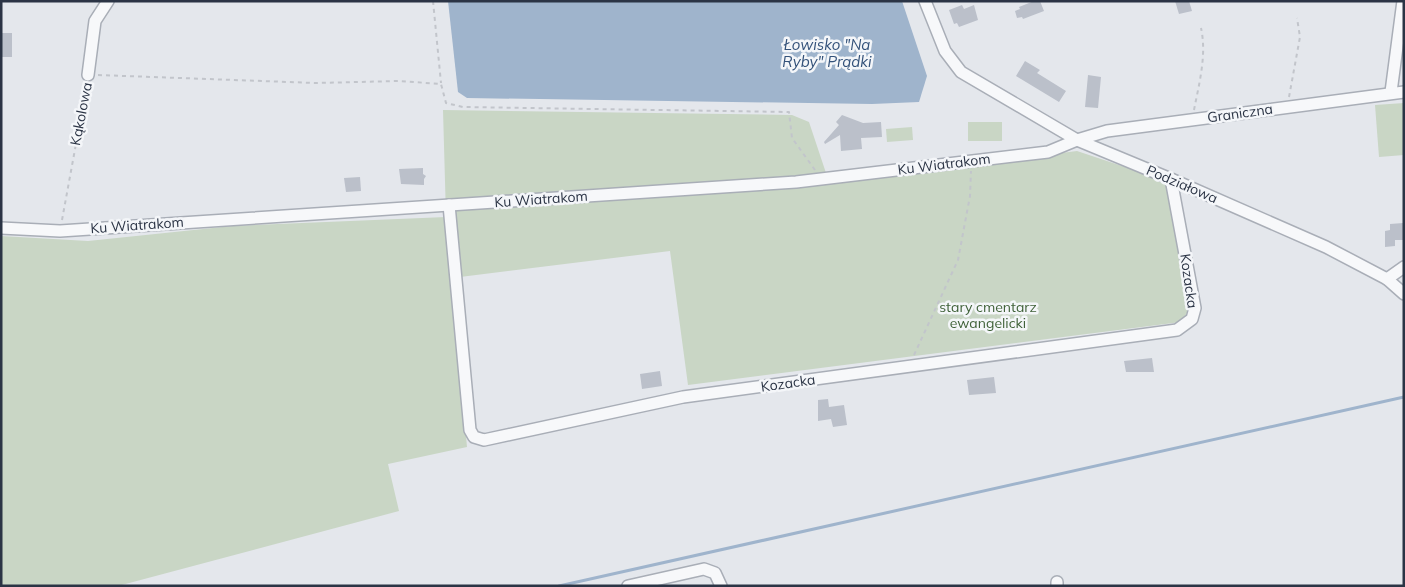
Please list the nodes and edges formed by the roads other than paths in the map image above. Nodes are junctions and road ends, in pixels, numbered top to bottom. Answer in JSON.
{"nodes":[{"id":1,"x":108,"y":1,"type":"edge"},
{"id":2,"x":925,"y":1,"type":"edge"},
{"id":3,"x":1403,"y":1,"type":"edge"},
{"id":4,"x":88,"y":74,"type":"road end"},
{"id":5,"x":1391,"y":92,"type":"junction"},
{"id":6,"x":1404,"y":92,"type":"edge"},
{"id":7,"x":1077,"y":140,"type":"junction"},
{"id":8,"x":1171,"y":178,"type":"junction"},
{"id":9,"x":449,"y":205,"type":"junction"},
{"id":10,"x":1,"y":228,"type":"edge"},
{"id":11,"x":1404,"y":267,"type":"edge"},
{"id":12,"x":1387,"y":279,"type":"junction"},
{"id":13,"x":1404,"y":294,"type":"edge"},
{"id":14,"x":628,"y":586,"type":"edge"},
{"id":15,"x":721,"y":586,"type":"edge"}],
"edges":[{"from":1,"to":4,"type":"street","name":"Kąkolowa"},
{"from":2,"to":7,"type":"street","name":"Podziałowa"},
{"from":3,"to":5,"type":"street"},
{"from":5,"to":6,"type":"street","name":"Graniczna"},
{"from":5,"to":7,"type":"street","name":"Graniczna"},
{"from":7,"to":8,"type":"street","name":"Podziałowa"},
{"from":7,"to":9,"type":"street","name":"Ku Wiatrakom"},
{"from":8,"to":9,"type":"street","name":"Kozacka"},
{"from":8,"to":12,"type":"street","name":"Podziałowa"},
{"from":9,"to":10,"type":"street","name":"Ku Wiatrakom"},
{"from":11,"to":12,"type":"street"},
{"from":12,"to":13,"type":"street","name":"Podziałowa"},
{"from":14,"to":15,"type":"street"}]}
